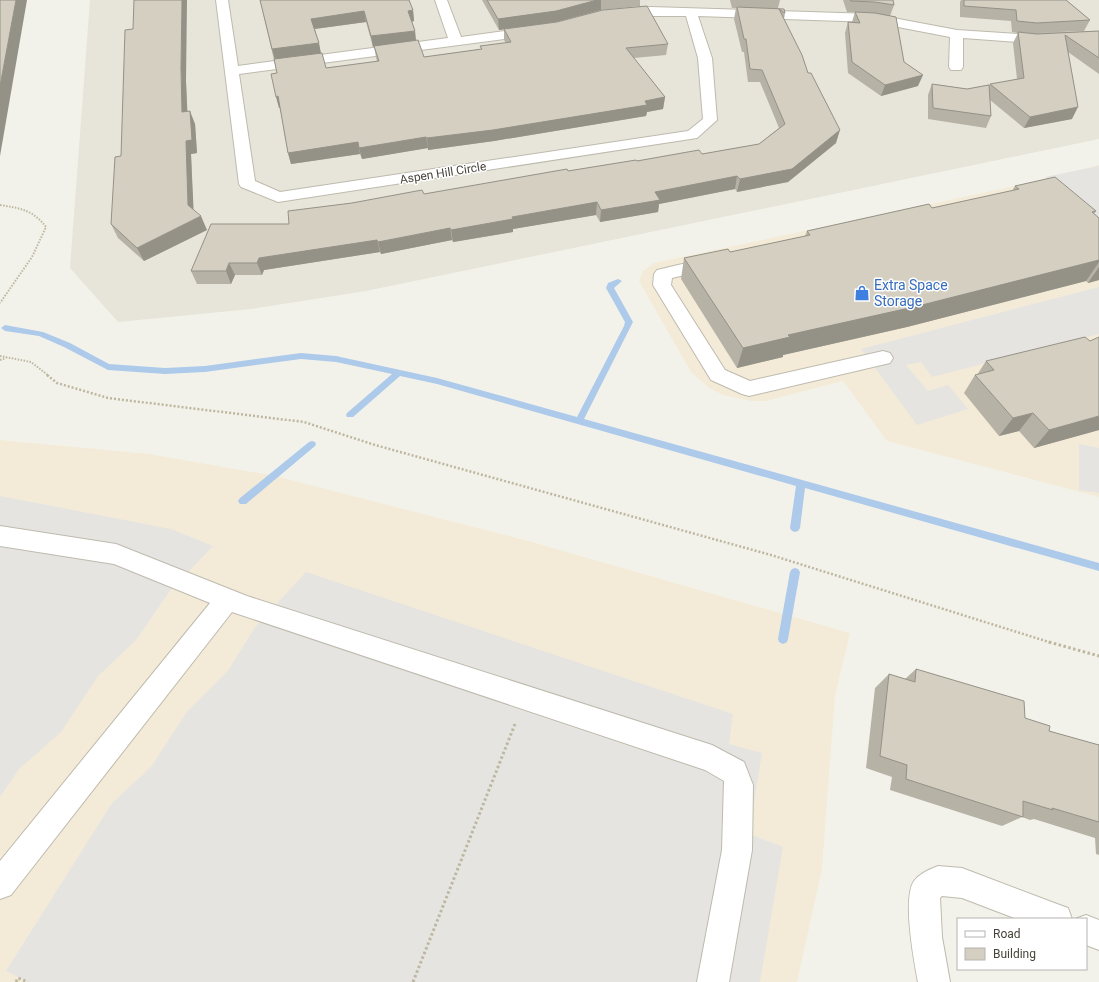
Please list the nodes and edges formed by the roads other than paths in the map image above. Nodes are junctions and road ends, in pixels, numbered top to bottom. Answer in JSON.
{"nodes":[{"id":1,"x":222,"y":0,"type":"edge"},
{"id":2,"x":441,"y":0,"type":"edge"},
{"id":3,"x":691,"y":12,"type":"junction"},
{"id":4,"x":608,"y":14,"type":"edge"},
{"id":5,"x":549,"y":28,"type":"edge"},
{"id":6,"x":957,"y":34,"type":"junction"},
{"id":7,"x":1099,"y":36,"type":"edge"},
{"id":8,"x":456,"y":42,"type":"junction"},
{"id":9,"x":956,"y":67,"type":"dead end"},
{"id":10,"x":232,"y":71,"type":"junction"},
{"id":11,"x":732,"y":259,"type":"edge"},
{"id":12,"x":883,"y":358,"type":"dead end"},
{"id":13,"x":0,"y":536,"type":"edge"},
{"id":14,"x":228,"y":599,"type":"junction"},
{"id":15,"x":0,"y":884,"type":"edge"},
{"id":16,"x":1055,"y":918,"type":"edge"},
{"id":17,"x":1087,"y":930,"type":"edge"},
{"id":18,"x":1099,"y":935,"type":"edge"},
{"id":19,"x":714,"y":982,"type":"edge"},
{"id":20,"x":934,"y":982,"type":"edge"}],
"edges":[{"from":1,"to":10,"type":"street","name":"Aspen Hill Circle"},
{"from":2,"to":8,"type":"street"},
{"from":3,"to":4,"type":"street"},
{"from":3,"to":6,"type":"street"},
{"from":3,"to":10,"type":"street","name":"Aspen Hill Circle"},
{"from":5,"to":8,"type":"street"},
{"from":6,"to":7,"type":"street"},
{"from":6,"to":9,"type":"street"},
{"from":8,"to":10,"type":"street"},
{"from":11,"to":12,"type":"street"},
{"from":13,"to":14,"type":"street"},
{"from":14,"to":15,"type":"street"},
{"from":14,"to":19,"type":"street"},
{"from":16,"to":20,"type":"street"},
{"from":17,"to":18,"type":"street"}]}
